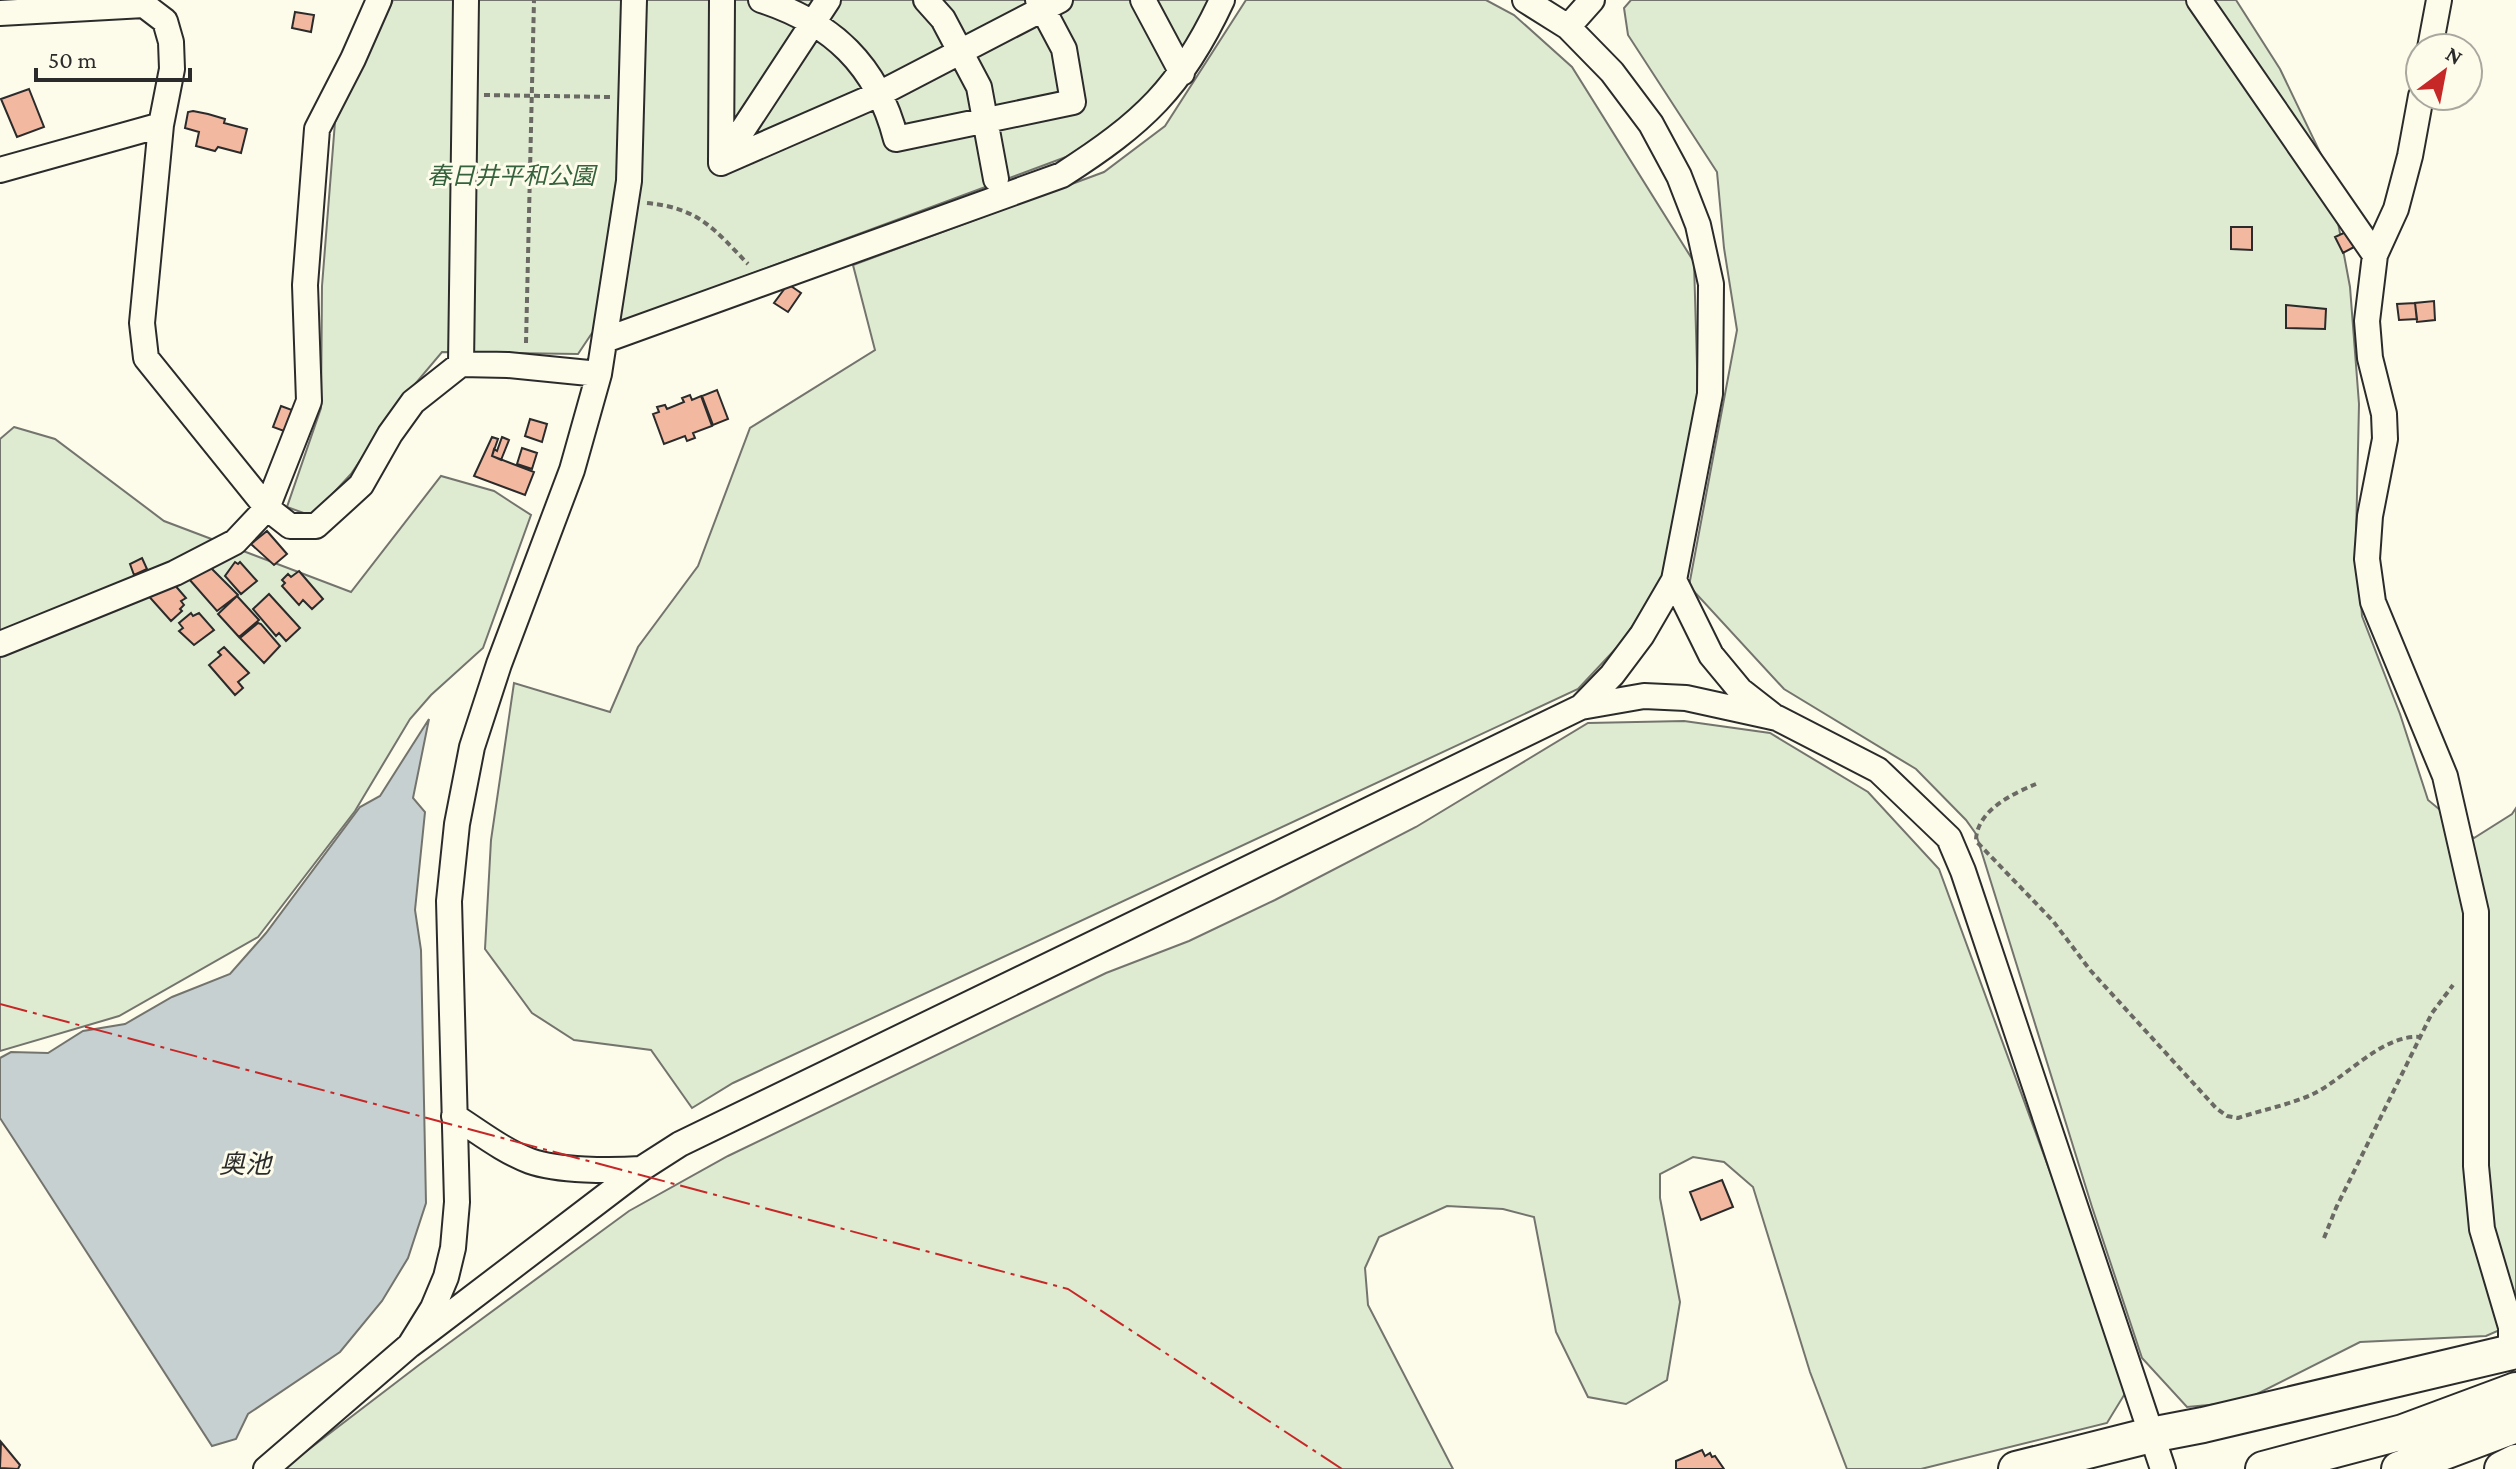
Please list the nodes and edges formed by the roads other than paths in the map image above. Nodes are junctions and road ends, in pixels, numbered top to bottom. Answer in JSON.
{"nodes":[{"id":1,"x":379,"y":0,"type":"edge"},
{"id":2,"x":466,"y":0,"type":"edge"},
{"id":3,"x":634,"y":0,"type":"edge"},
{"id":4,"x":722,"y":0,"type":"edge"},
{"id":5,"x":761,"y":0,"type":"edge"},
{"id":6,"x":828,"y":0,"type":"edge"},
{"id":7,"x":926,"y":0,"type":"edge"},
{"id":8,"x":1143,"y":0,"type":"edge"},
{"id":9,"x":1222,"y":0,"type":"edge"},
{"id":10,"x":1525,"y":0,"type":"edge"},
{"id":11,"x":1592,"y":0,"type":"edge"},
{"id":12,"x":2199,"y":0,"type":"edge"},
{"id":13,"x":2439,"y":0,"type":"edge"},
{"id":14,"x":1047,"y":3,"type":"edge"},
{"id":15,"x":0,"y":13,"type":"edge"},
{"id":16,"x":814,"y":22,"type":"junction"},
{"id":17,"x":1568,"y":27,"type":"junction"},
{"id":18,"x":2433,"y":32,"type":"edge"},
{"id":19,"x":960,"y":53,"type":"junction"},
{"id":20,"x":1182,"y":73,"type":"junction"},
{"id":21,"x":879,"y":94,"type":"junction"},
{"id":22,"x":2418,"y":112,"type":"edge"},
{"id":23,"x":985,"y":122,"type":"junction"},
{"id":24,"x":161,"y":125,"type":"junction"},
{"id":25,"x":721,"y":163,"type":"junction"},
{"id":26,"x":0,"y":170,"type":"edge"},
{"id":27,"x":996,"y":179,"type":"dead end"},
{"id":28,"x":2375,"y":255,"type":"junction"},
{"id":29,"x":605,"y":340,"type":"junction"},
{"id":30,"x":461,"y":364,"type":"junction"},
{"id":31,"x":599,"y":374,"type":"junction"},
{"id":32,"x":267,"y":508,"type":"junction"},
{"id":33,"x":1674,"y":580,"type":"junction"},
{"id":34,"x":0,"y":644,"type":"edge"},
{"id":35,"x":1581,"y":707,"type":"junction"},
{"id":36,"x":1777,"y":718,"type":"junction"},
{"id":37,"x":454,"y":1116,"type":"junction"},
{"id":38,"x":641,"y":1169,"type":"junction"},
{"id":39,"x":2514,"y":1338,"type":"edge"},
{"id":40,"x":410,"y":1345,"type":"junction"},
{"id":41,"x":2516,"y":1390,"type":"edge"},
{"id":42,"x":2516,"y":1425,"type":"edge"},
{"id":43,"x":2157,"y":1452,"type":"edge"},
{"id":44,"x":2516,"y":1462,"type":"edge"},
{"id":45,"x":266,"y":1469,"type":"edge"},
{"id":46,"x":2016,"y":1469,"type":"edge"},
{"id":47,"x":2263,"y":1469,"type":"edge"},
{"id":48,"x":2399,"y":1469,"type":"edge"},
{"id":49,"x":2502,"y":1469,"type":"edge"}],
"edges":[{"from":1,"to":32,"type":"street"},
{"from":2,"to":30,"type":"street"},
{"from":3,"to":29,"type":"street"},
{"from":4,"to":25,"type":"street"},
{"from":5,"to":16,"type":"street"},
{"from":6,"to":16,"type":"street"},
{"from":7,"to":19,"type":"street"},
{"from":8,"to":20,"type":"street"},
{"from":9,"to":20,"type":"street"},
{"from":10,"to":17,"type":"street"},
{"from":11,"to":17,"type":"street"},
{"from":12,"to":28,"type":"street"},
{"from":13,"to":18,"type":"street"},
{"from":14,"to":19,"type":"street"},
{"from":14,"to":23,"type":"street"},
{"from":15,"to":24,"type":"street"},
{"from":16,"to":21,"type":"street"},
{"from":16,"to":25,"type":"street"},
{"from":17,"to":33,"type":"street"},
{"from":19,"to":21,"type":"street"},
{"from":19,"to":23,"type":"street"},
{"from":20,"to":29,"type":"street"},
{"from":21,"to":23,"type":"street"},
{"from":21,"to":25,"type":"street"},
{"from":22,"to":28,"type":"street"},
{"from":23,"to":27,"type":"street"},
{"from":24,"to":26,"type":"street"},
{"from":24,"to":32,"type":"street"},
{"from":28,"to":39,"type":"street"},
{"from":29,"to":31,"type":"street"},
{"from":30,"to":31,"type":"street"},
{"from":30,"to":32,"type":"street"},
{"from":31,"to":37,"type":"street"},
{"from":32,"to":34,"type":"street"},
{"from":33,"to":35,"type":"street"},
{"from":33,"to":36,"type":"street"},
{"from":35,"to":36,"type":"street"},
{"from":35,"to":38,"type":"street"},
{"from":36,"to":43,"type":"street"},
{"from":37,"to":38,"type":"street"},
{"from":37,"to":40,"type":"street"},
{"from":38,"to":40,"type":"street"},
{"from":39,"to":43,"type":"highway"},
{"from":40,"to":45,"type":"street"},
{"from":41,"to":47,"type":"highway"},
{"from":42,"to":48,"type":"highway"},
{"from":43,"to":46,"type":"highway"},
{"from":44,"to":49,"type":"highway"}]}
